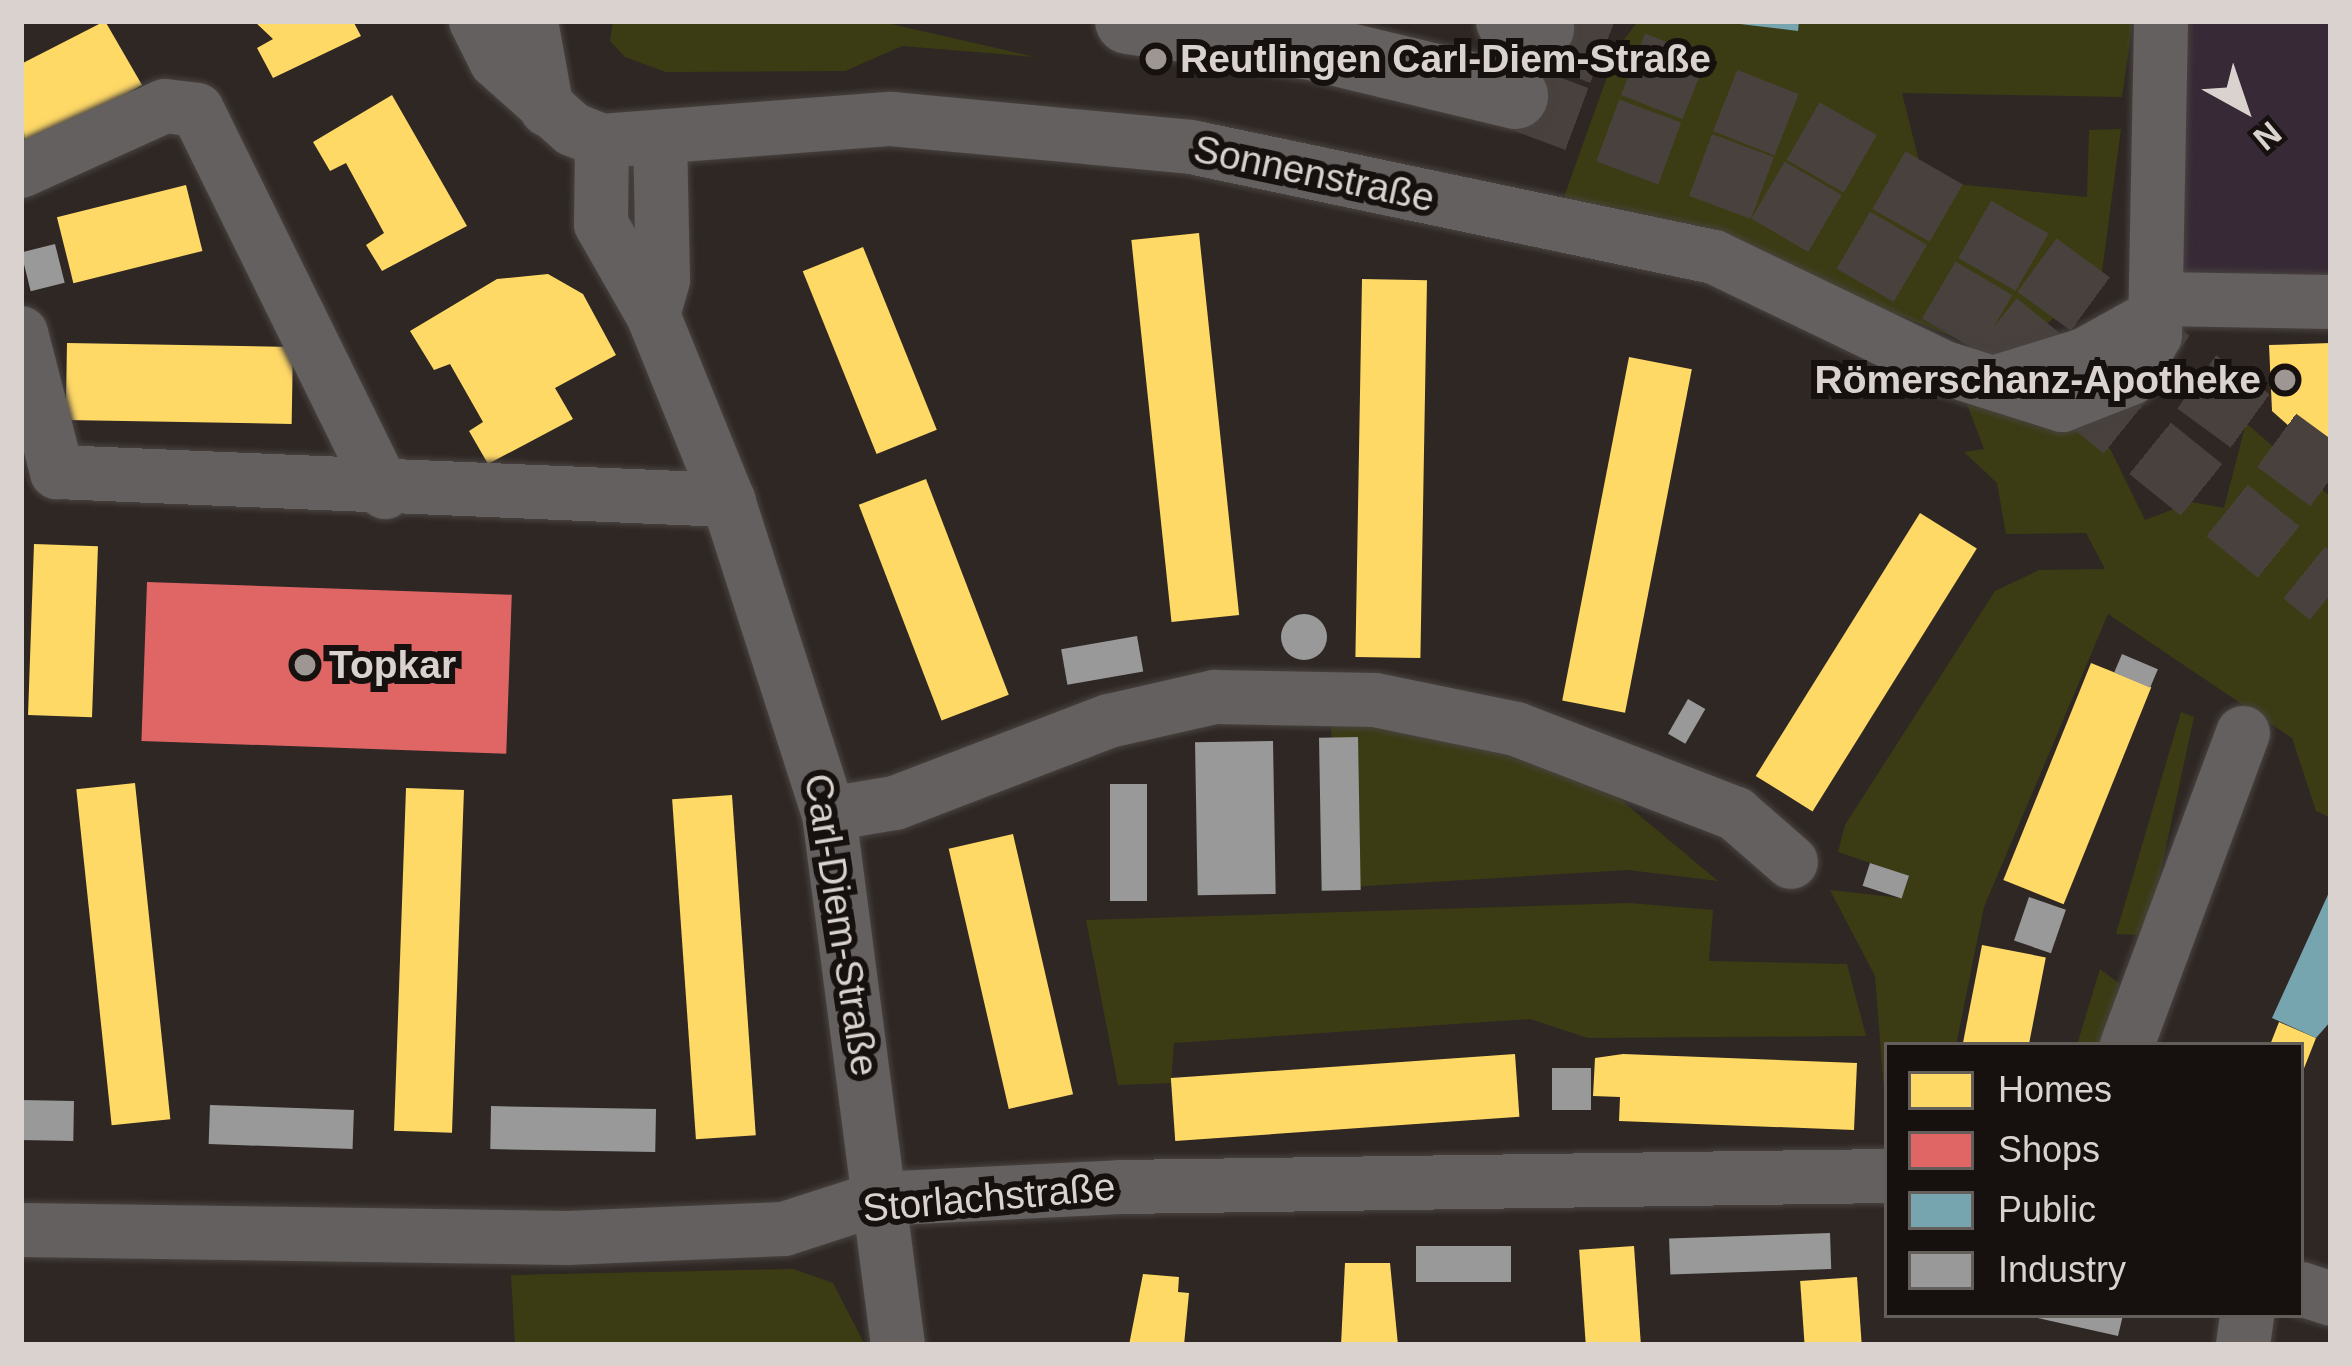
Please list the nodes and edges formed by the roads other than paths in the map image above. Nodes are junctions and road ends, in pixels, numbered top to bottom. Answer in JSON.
{"nodes":[{"id":1,"x":476,"y":21,"type":"edge"},
{"id":2,"x":531,"y":21,"type":"edge"},
{"id":3,"x":1128,"y":21,"type":"edge"},
{"id":4,"x":2161,"y":21,"type":"edge"},
{"id":5,"x":1515,"y":96,"type":"tunnel mouth"},
{"id":6,"x":548,"y":110,"type":"junction"},
{"id":7,"x":659,"y":138,"type":"junction"},
{"id":8,"x":602,"y":141,"type":"junction"},
{"id":9,"x":21,"y":171,"type":"edge"},
{"id":10,"x":2331,"y":302,"type":"edge"},
{"id":11,"x":2159,"y":306,"type":"junction"},
{"id":12,"x":653,"y":315,"type":"junction"},
{"id":13,"x":21,"y":333,"type":"edge"},
{"id":14,"x":385,"y":492,"type":"junction"},
{"id":15,"x":728,"y":500,"type":"junction"},
{"id":16,"x":2243,"y":733,"type":"dead end"},
{"id":17,"x":829,"y":814,"type":"junction"},
{"id":18,"x":1791,"y":862,"type":"dead end"},
{"id":19,"x":2128,"y":1042,"type":"edge"},
{"id":20,"x":1884,"y":1176,"type":"edge"},
{"id":21,"x":878,"y":1199,"type":"junction"},
{"id":22,"x":21,"y":1230,"type":"edge"},
{"id":23,"x":898,"y":1345,"type":"edge"}],
"edges":[{"from":1,"to":6,"type":"street"},
{"from":2,"to":6,"type":"street"},
{"from":3,"to":5,"type":"main road"},
{"from":4,"to":11,"type":"street"},
{"from":6,"to":8,"type":"street"},
{"from":7,"to":8,"type":"street","name":"Sonnenstraße"},
{"from":7,"to":11,"type":"street","name":"Sonnenstraße"},
{"from":7,"to":12,"type":"street"},
{"from":8,"to":12,"type":"street","name":"Carl-Diem-Straße"},
{"from":9,"to":14,"type":"street"},
{"from":10,"to":11,"type":"street"},
{"from":12,"to":15,"type":"street","name":"Carl-Diem-Straße"},
{"from":13,"to":14,"type":"street"},
{"from":14,"to":15,"type":"street"},
{"from":15,"to":17,"type":"street","name":"Carl-Diem-Straße"},
{"from":16,"to":19,"type":"street"},
{"from":17,"to":18,"type":"street"},
{"from":17,"to":21,"type":"street","name":"Carl-Diem-Straße"},
{"from":20,"to":21,"type":"street","name":"Storlachstraße"},
{"from":21,"to":22,"type":"street","name":"Storlachstraße"},
{"from":21,"to":23,"type":"street","name":"Carl-Diem-Straße"}]}
